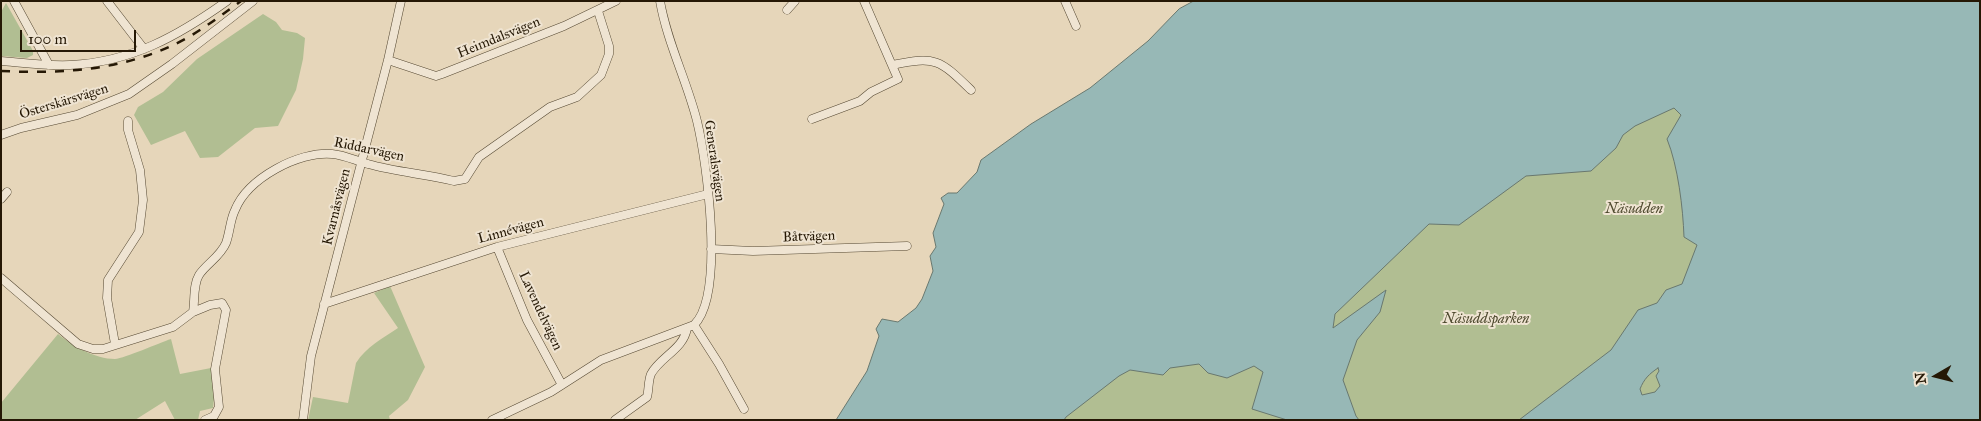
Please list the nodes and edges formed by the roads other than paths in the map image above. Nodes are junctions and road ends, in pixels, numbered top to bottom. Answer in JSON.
{"nodes":[{"id":1,"x":14,"y":1,"type":"edge"},
{"id":2,"x":106,"y":1,"type":"edge"},
{"id":3,"x":227,"y":1,"type":"edge"},
{"id":4,"x":253,"y":1,"type":"edge"},
{"id":5,"x":401,"y":1,"type":"edge"},
{"id":6,"x":616,"y":1,"type":"edge"},
{"id":7,"x":660,"y":1,"type":"edge"},
{"id":8,"x":795,"y":1,"type":"edge"},
{"id":9,"x":864,"y":1,"type":"edge"},
{"id":10,"x":1065,"y":1,"type":"edge"},
{"id":11,"x":787,"y":10,"type":"dead end"},
{"id":12,"x":598,"y":11,"type":"junction"},
{"id":13,"x":1076,"y":26,"type":"dead end"},
{"id":14,"x":144,"y":48,"type":"junction"},
{"id":15,"x":388,"y":60,"type":"junction"},
{"id":16,"x":1,"y":61,"type":"edge"},
{"id":17,"x":49,"y":65,"type":"junction"},
{"id":18,"x":892,"y":65,"type":"junction"},
{"id":19,"x":971,"y":90,"type":"dead end"},
{"id":20,"x":812,"y":119,"type":"dead end"},
{"id":21,"x":128,"y":122,"type":"dead end"},
{"id":22,"x":1,"y":135,"type":"edge"},
{"id":23,"x":362,"y":162,"type":"junction"},
{"id":24,"x":7,"y":192,"type":"dead end"},
{"id":25,"x":708,"y":194,"type":"junction"},
{"id":26,"x":1,"y":199,"type":"edge"},
{"id":27,"x":907,"y":246,"type":"dead end"},
{"id":28,"x":497,"y":247,"type":"junction"},
{"id":29,"x":711,"y":250,"type":"junction"},
{"id":30,"x":1,"y":278,"type":"edge"},
{"id":31,"x":324,"y":304,"type":"junction"},
{"id":32,"x":194,"y":312,"type":"junction"},
{"id":33,"x":691,"y":327,"type":"junction"},
{"id":34,"x":114,"y":344,"type":"junction"},
{"id":35,"x":562,"y":385,"type":"junction"},
{"id":36,"x":744,"y":409,"type":"dead end"},
{"id":37,"x":205,"y":420,"type":"edge"},
{"id":38,"x":303,"y":420,"type":"edge"},
{"id":39,"x":492,"y":420,"type":"edge"},
{"id":40,"x":614,"y":420,"type":"edge"}],
"edges":[{"from":1,"to":17,"type":"street"},
{"from":2,"to":14,"type":"street"},
{"from":3,"to":14,"type":"street"},
{"from":4,"to":22,"type":"street","name":"Österskärsvägen"},
{"from":5,"to":15,"type":"street","name":"Kvarnåsvägen"},
{"from":6,"to":12,"type":"street","name":"Heimdalsvägen"},
{"from":7,"to":25,"type":"street","name":"Generalsvägen"},
{"from":8,"to":11,"type":"street"},
{"from":9,"to":18,"type":"street"},
{"from":10,"to":13,"type":"street"},
{"from":12,"to":15,"type":"street","name":"Heimdalsvägen"},
{"from":12,"to":23,"type":"street","name":"Riddarvägen"},
{"from":14,"to":17,"type":"street"},
{"from":15,"to":23,"type":"street","name":"Kvarnåsvägen"},
{"from":16,"to":17,"type":"street"},
{"from":18,"to":19,"type":"street"},
{"from":18,"to":20,"type":"street"},
{"from":21,"to":34,"type":"street"},
{"from":23,"to":31,"type":"street","name":"Kvarnåsvägen"},
{"from":23,"to":32,"type":"street","name":"Riddarvägen"},
{"from":24,"to":26,"type":"street"},
{"from":25,"to":28,"type":"street","name":"Linnévägen"},
{"from":25,"to":29,"type":"street","name":"Generalsvägen"},
{"from":27,"to":29,"type":"street","name":"Båtvägen"},
{"from":28,"to":31,"type":"street","name":"Linnévägen"},
{"from":28,"to":35,"type":"street","name":"Lavendelvägen"},
{"from":29,"to":33,"type":"street","name":"Generalsvägen"},
{"from":30,"to":34,"type":"street"},
{"from":31,"to":38,"type":"street","name":"Kvarnåsvägen"},
{"from":32,"to":34,"type":"street"},
{"from":32,"to":37,"type":"street"},
{"from":33,"to":35,"type":"street"},
{"from":33,"to":36,"type":"street"},
{"from":33,"to":40,"type":"street","name":"Generalsvägen"},
{"from":35,"to":39,"type":"street"}]}
